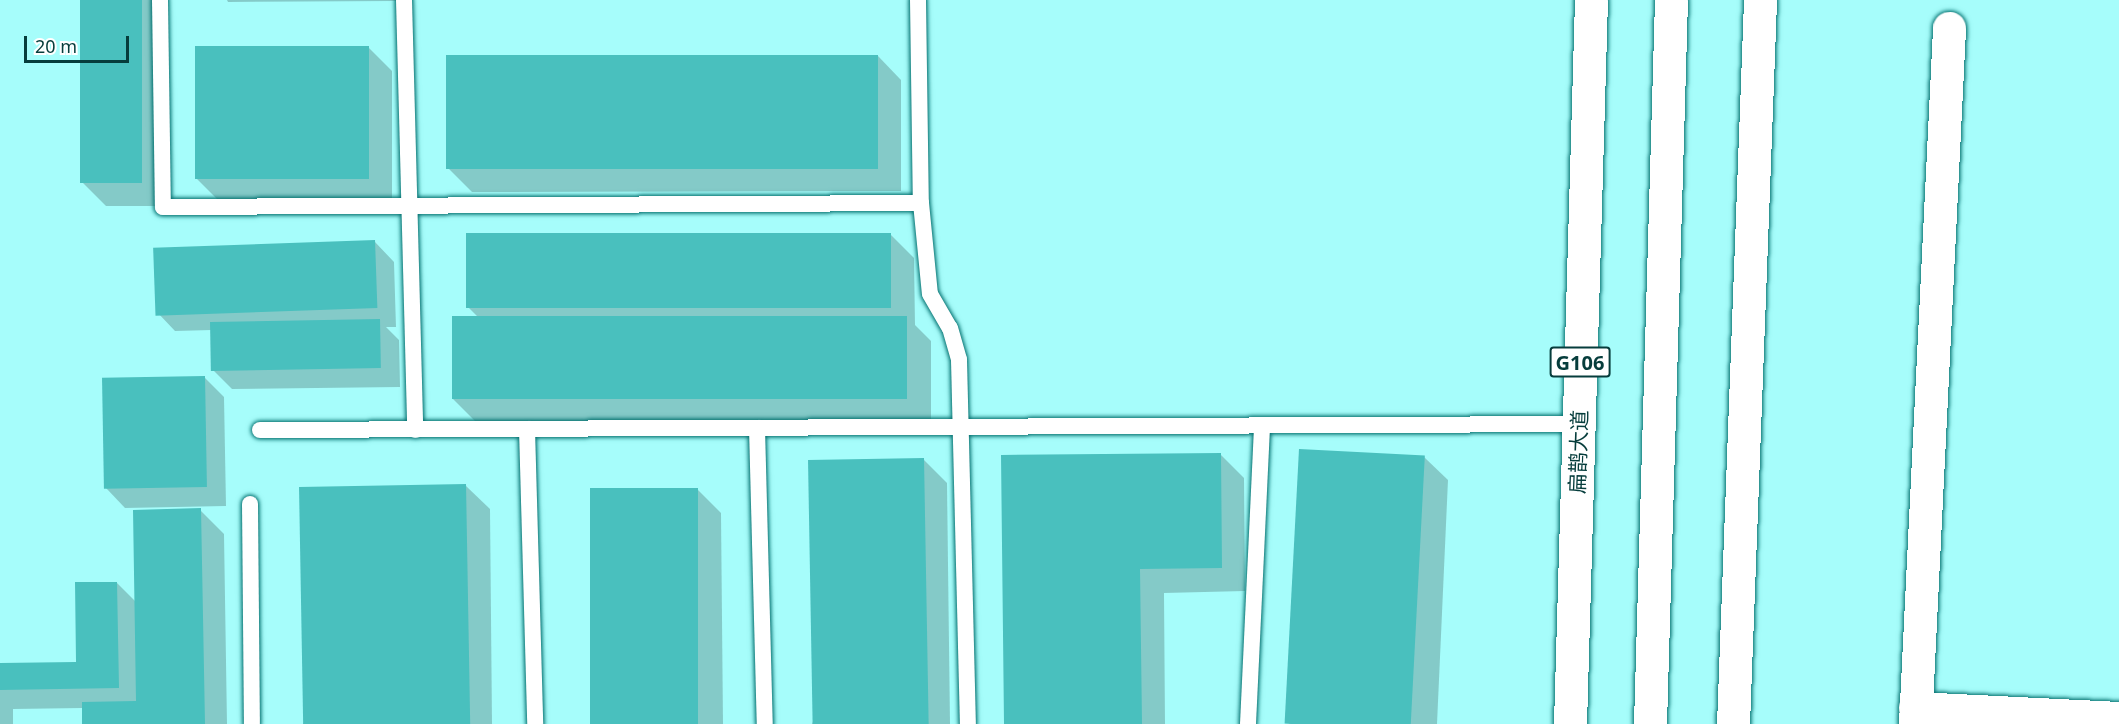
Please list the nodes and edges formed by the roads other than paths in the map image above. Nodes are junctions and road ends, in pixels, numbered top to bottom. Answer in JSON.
{"nodes":[{"id":1,"x":160,"y":0,"type":"edge"},
{"id":2,"x":404,"y":0,"type":"edge"},
{"id":3,"x":918,"y":0,"type":"edge"},
{"id":4,"x":1591,"y":0,"type":"edge"},
{"id":5,"x":1671,"y":0,"type":"edge"},
{"id":6,"x":1760,"y":0,"type":"edge"},
{"id":7,"x":1949,"y":28,"type":"dead end"},
{"id":8,"x":921,"y":203,"type":"junction"},
{"id":9,"x":409,"y":206,"type":"junction"},
{"id":10,"x":1579,"y":424,"type":"junction"},
{"id":11,"x":1262,"y":426,"type":"junction"},
{"id":12,"x":961,"y":427,"type":"junction"},
{"id":13,"x":757,"y":428,"type":"junction"},
{"id":14,"x":527,"y":429,"type":"junction"},
{"id":15,"x":260,"y":430,"type":"dead end"},
{"id":16,"x":415,"y":430,"type":"junction"},
{"id":17,"x":250,"y":504,"type":"dead end"},
{"id":18,"x":1915,"y":716,"type":"edge"},
{"id":19,"x":2119,"y":718,"type":"edge"},
{"id":20,"x":252,"y":724,"type":"edge"},
{"id":21,"x":535,"y":724,"type":"edge"},
{"id":22,"x":765,"y":724,"type":"edge"},
{"id":23,"x":968,"y":724,"type":"edge"},
{"id":24,"x":1248,"y":724,"type":"edge"},
{"id":25,"x":1570,"y":724,"type":"edge"},
{"id":26,"x":1650,"y":724,"type":"edge"},
{"id":27,"x":1733,"y":724,"type":"edge"}],
"edges":[{"from":1,"to":9,"type":"lane"},
{"from":2,"to":9,"type":"lane"},
{"from":3,"to":8,"type":"lane"},
{"from":4,"to":10,"type":"main road","name":"扁鹊大道","number":"G106"},
{"from":5,"to":26,"type":"main road"},
{"from":6,"to":27,"type":"main road"},
{"from":7,"to":18,"type":"main road"},
{"from":8,"to":9,"type":"lane"},
{"from":8,"to":12,"type":"lane"},
{"from":9,"to":16,"type":"lane"},
{"from":10,"to":11,"type":"lane"},
{"from":10,"to":25,"type":"main road","name":"扁鹊大道","number":"G106"},
{"from":11,"to":12,"type":"lane"},
{"from":11,"to":24,"type":"lane"},
{"from":12,"to":13,"type":"lane"},
{"from":12,"to":23,"type":"lane"},
{"from":13,"to":14,"type":"lane"},
{"from":13,"to":22,"type":"lane"},
{"from":14,"to":16,"type":"lane"},
{"from":14,"to":21,"type":"lane"},
{"from":15,"to":16,"type":"lane"},
{"from":17,"to":20,"type":"lane"},
{"from":18,"to":19,"type":"main road"}]}
